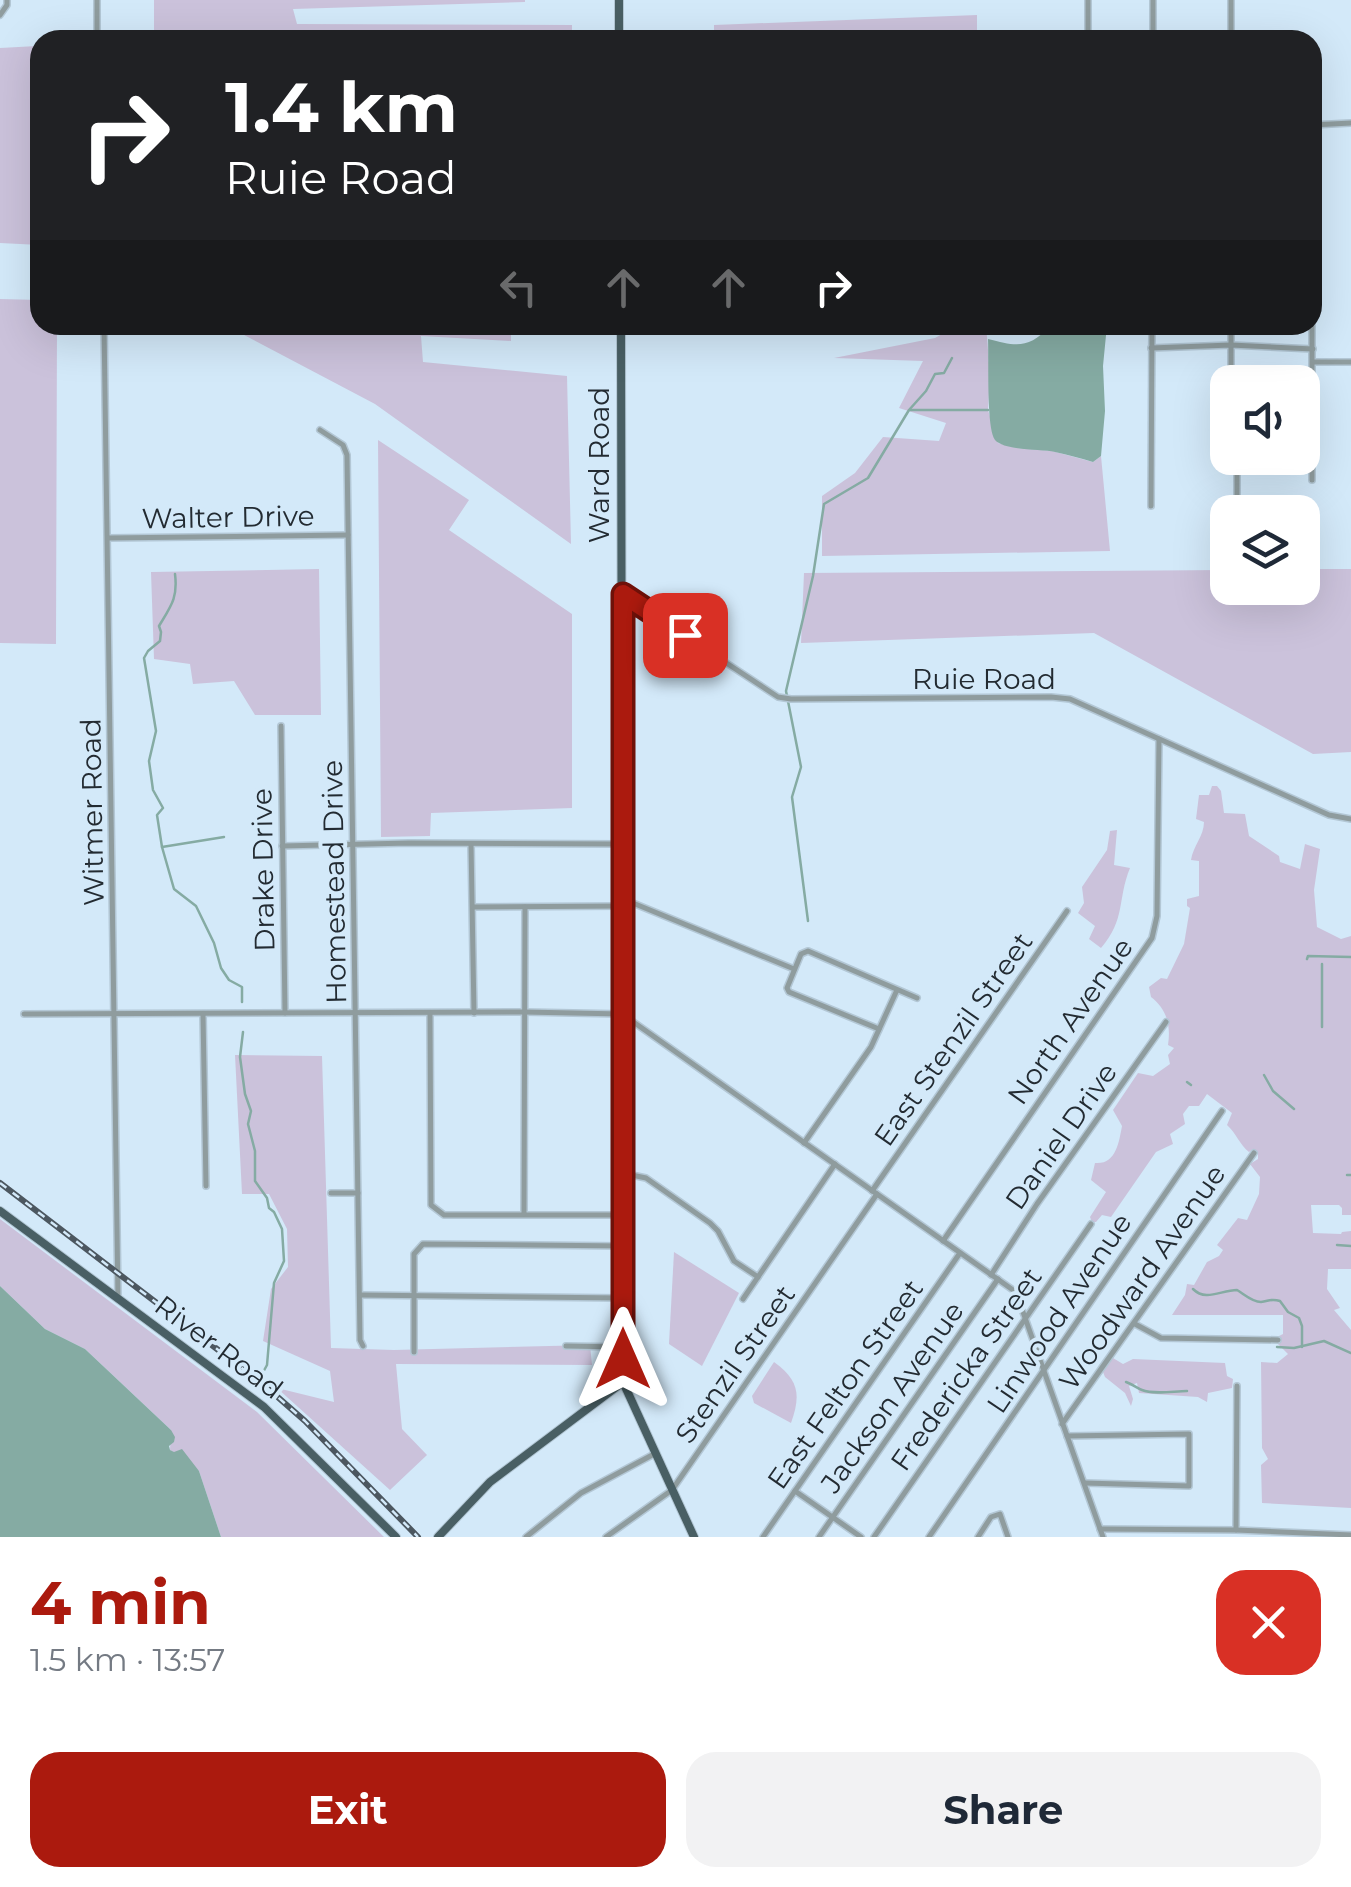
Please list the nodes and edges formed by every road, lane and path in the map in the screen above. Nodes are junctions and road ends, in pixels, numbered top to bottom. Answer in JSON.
{"nodes":[{"id":1,"x":7,"y":0,"type":"edge"},
{"id":2,"x":96,"y":0,"type":"edge"},
{"id":3,"x":619,"y":0,"type":"edge"},
{"id":4,"x":1088,"y":0,"type":"edge"},
{"id":5,"x":1153,"y":0,"type":"edge"},
{"id":6,"x":1230,"y":0,"type":"edge"},
{"id":7,"x":0,"y":15,"type":"edge"},
{"id":8,"x":97,"y":30,"type":"edge"},
{"id":9,"x":619,"y":30,"type":"edge"},
{"id":10,"x":1088,"y":30,"type":"edge"},
{"id":11,"x":1153,"y":30,"type":"edge"},
{"id":12,"x":1231,"y":30,"type":"edge"},
{"id":13,"x":1351,"y":123,"type":"edge"},
{"id":14,"x":1322,"y":124,"type":"edge"},
{"id":15,"x":104,"y":335,"type":"edge"},
{"id":16,"x":621,"y":335,"type":"edge"},
{"id":17,"x":1152,"y":335,"type":"edge"},
{"id":18,"x":1231,"y":335,"type":"edge"},
{"id":19,"x":1313,"y":335,"type":"edge"},
{"id":20,"x":1231,"y":345,"type":"junction"},
{"id":21,"x":1152,"y":348,"type":"junction"},
{"id":22,"x":1314,"y":348,"type":"junction"},
{"id":23,"x":1314,"y":362,"type":"junction"},
{"id":24,"x":1351,"y":362,"type":"edge"},
{"id":25,"x":1231,"y":365,"type":"edge"},
{"id":26,"x":320,"y":430,"type":"dead end"},
{"id":27,"x":1312,"y":480,"type":"dead end"},
{"id":28,"x":1151,"y":506,"type":"dead end"},
{"id":29,"x":348,"y":535,"type":"junction"},
{"id":30,"x":108,"y":538,"type":"junction"},
{"id":31,"x":623,"y":594,"type":"junction"},
{"id":32,"x":281,"y":726,"type":"dead end"},
{"id":33,"x":1158,"y":739,"type":"junction"},
{"id":34,"x":1351,"y":820,"type":"edge"},
{"id":35,"x":354,"y":844,"type":"junction"},
{"id":36,"x":471,"y":844,"type":"junction"},
{"id":37,"x":621,"y":844,"type":"junction"},
{"id":38,"x":282,"y":846,"type":"junction"},
{"id":39,"x":623,"y":902,"type":"junction"},
{"id":40,"x":473,"y":907,"type":"junction"},
{"id":41,"x":525,"y":907,"type":"junction"},
{"id":42,"x":1068,"y":911,"type":"dead end"},
{"id":43,"x":794,"y":969,"type":"junction"},
{"id":44,"x":896,"y":990,"type":"junction"},
{"id":45,"x":917,"y":998,"type":"dead end"},
{"id":46,"x":474,"y":1012,"type":"junction"},
{"id":47,"x":524,"y":1012,"type":"junction"},
{"id":48,"x":356,"y":1013,"type":"junction"},
{"id":49,"x":430,"y":1013,"type":"junction"},
{"id":50,"x":24,"y":1014,"type":"dead end"},
{"id":51,"x":116,"y":1014,"type":"junction"},
{"id":52,"x":203,"y":1014,"type":"junction"},
{"id":53,"x":285,"y":1014,"type":"junction"},
{"id":54,"x":622,"y":1014,"type":"junction"},
{"id":55,"x":1166,"y":1022,"type":"dead end"},
{"id":56,"x":879,"y":1030,"type":"junction"},
{"id":57,"x":1222,"y":1111,"type":"dead end"},
{"id":58,"x":804,"y":1142,"type":"junction"},
{"id":59,"x":1254,"y":1153,"type":"dead end"},
{"id":60,"x":835,"y":1164,"type":"junction"},
{"id":61,"x":622,"y":1173,"type":"junction"},
{"id":62,"x":206,"y":1186,"type":"dead end"},
{"id":63,"x":875,"y":1192,"type":"junction"},
{"id":64,"x":331,"y":1193,"type":"dead end"},
{"id":65,"x":358,"y":1193,"type":"junction"},
{"id":66,"x":0,"y":1211,"type":"edge"},
{"id":67,"x":524,"y":1214,"type":"junction"},
{"id":68,"x":622,"y":1214,"type":"junction"},
{"id":69,"x":1091,"y":1224,"type":"dead end"},
{"id":70,"x":943,"y":1240,"type":"junction"},
{"id":71,"x":622,"y":1246,"type":"junction"},
{"id":72,"x":960,"y":1253,"type":"junction"},
{"id":73,"x":991,"y":1274,"type":"junction"},
{"id":74,"x":758,"y":1277,"type":"junction"},
{"id":75,"x":998,"y":1279,"type":"junction"},
{"id":76,"x":360,"y":1295,"type":"junction"},
{"id":77,"x":414,"y":1295,"type":"junction"},
{"id":78,"x":623,"y":1298,"type":"junction"},
{"id":79,"x":118,"y":1299,"type":"junction"},
{"id":80,"x":742,"y":1300,"type":"dead end"},
{"id":81,"x":1025,"y":1320,"type":"junction"},
{"id":82,"x":1135,"y":1324,"type":"junction"},
{"id":83,"x":1278,"y":1340,"type":"dead end"},
{"id":84,"x":363,"y":1346,"type":"dead end"},
{"id":85,"x":566,"y":1346,"type":"dead end"},
{"id":86,"x":623,"y":1347,"type":"junction"},
{"id":87,"x":414,"y":1352,"type":"dead end"},
{"id":88,"x":1044,"y":1371,"type":"junction"},
{"id":89,"x":623,"y":1382,"type":"junction"},
{"id":90,"x":1236,"y":1386,"type":"dead end"},
{"id":91,"x":1062,"y":1424,"type":"junction"},
{"id":92,"x":1067,"y":1436,"type":"junction"},
{"id":93,"x":656,"y":1452,"type":"junction"},
{"id":94,"x":1085,"y":1483,"type":"junction"},
{"id":95,"x":672,"y":1490,"type":"junction"},
{"id":96,"x":795,"y":1491,"type":"junction"},
{"id":97,"x":832,"y":1518,"type":"junction"},
{"id":98,"x":1236,"y":1530,"type":"junction"},
{"id":99,"x":1102,"y":1533,"type":"edge"},
{"id":100,"x":691,"y":1536,"type":"edge"},
{"id":101,"x":1351,"y":1536,"type":"edge"},
{"id":102,"x":396,"y":1537,"type":"edge"},
{"id":103,"x":438,"y":1537,"type":"edge"},
{"id":104,"x":526,"y":1537,"type":"edge"},
{"id":105,"x":606,"y":1537,"type":"edge"},
{"id":106,"x":763,"y":1537,"type":"edge"},
{"id":107,"x":818,"y":1537,"type":"edge"},
{"id":108,"x":860,"y":1537,"type":"edge"},
{"id":109,"x":874,"y":1537,"type":"edge"},
{"id":110,"x":929,"y":1537,"type":"edge"},
{"id":111,"x":978,"y":1537,"type":"edge"},
{"id":112,"x":1008,"y":1537,"type":"edge"}],
"edges":[{"from":1,"to":7,"type":"street"},
{"from":2,"to":8,"type":"street"},
{"from":3,"to":9,"type":"main road"},
{"from":4,"to":10,"type":"street"},
{"from":5,"to":11,"type":"street"},
{"from":6,"to":12,"type":"street"},
{"from":13,"to":14,"type":"street"},
{"from":15,"to":30,"type":"street","name":"Witmer Road"},
{"from":16,"to":31,"type":"main road","name":"Ward Road"},
{"from":17,"to":21,"type":"street"},
{"from":18,"to":20,"type":"street"},
{"from":19,"to":22,"type":"street"},
{"from":20,"to":21,"type":"street"},
{"from":20,"to":22,"type":"street"},
{"from":20,"to":25,"type":"street"},
{"from":21,"to":28,"type":"street"},
{"from":22,"to":23,"type":"street"},
{"from":23,"to":24,"type":"street"},
{"from":23,"to":27,"type":"street"},
{"from":26,"to":29,"type":"street","name":"Homestead Drive"},
{"from":29,"to":30,"type":"street","name":"Walter Drive"},
{"from":29,"to":35,"type":"street","name":"Homestead Drive"},
{"from":30,"to":51,"type":"street","name":"Witmer Road"},
{"from":31,"to":33,"type":"street","name":"Ruie Road"},
{"from":31,"to":37,"type":"main road","name":"Ward Road"},
{"from":32,"to":38,"type":"street","name":"Drake Drive"},
{"from":33,"to":34,"type":"street","name":"Ruie Road"},
{"from":33,"to":70,"type":"street","name":"North Avenue"},
{"from":35,"to":36,"type":"street"},
{"from":35,"to":38,"type":"street"},
{"from":35,"to":48,"type":"street","name":"Homestead Drive"},
{"from":36,"to":37,"type":"street"},
{"from":36,"to":40,"type":"street"},
{"from":37,"to":39,"type":"main road","name":"Ward Road"},
{"from":38,"to":53,"type":"street","name":"Drake Drive"},
{"from":39,"to":41,"type":"street"},
{"from":39,"to":43,"type":"street"},
{"from":39,"to":54,"type":"main road","name":"Ward Road"},
{"from":40,"to":41,"type":"street"},
{"from":40,"to":46,"type":"street"},
{"from":41,"to":47,"type":"street"},
{"from":42,"to":63,"type":"street","name":"East Stenzil Street"},
{"from":43,"to":44,"type":"street"},
{"from":43,"to":56,"type":"street"},
{"from":44,"to":45,"type":"street"},
{"from":44,"to":56,"type":"street"},
{"from":46,"to":47,"type":"street"},
{"from":46,"to":49,"type":"street"},
{"from":47,"to":54,"type":"street"},
{"from":47,"to":67,"type":"street"},
{"from":48,"to":49,"type":"street"},
{"from":48,"to":53,"type":"street"},
{"from":48,"to":65,"type":"street","name":"Homestead Drive"},
{"from":49,"to":67,"type":"street"},
{"from":50,"to":51,"type":"street"},
{"from":51,"to":52,"type":"street"},
{"from":51,"to":79,"type":"street","name":"Witmer Road"},
{"from":52,"to":53,"type":"street"},
{"from":52,"to":62,"type":"street"},
{"from":54,"to":58,"type":"street"},
{"from":54,"to":61,"type":"main road","name":"Ward Road"},
{"from":55,"to":73,"type":"street","name":"Daniel Drive"},
{"from":56,"to":58,"type":"street"},
{"from":57,"to":88,"type":"street","name":"Linwood Avenue"},
{"from":58,"to":60,"type":"street"},
{"from":59,"to":82,"type":"street","name":"Woodward Avenue"},
{"from":60,"to":63,"type":"street"},
{"from":60,"to":74,"type":"street"},
{"from":61,"to":68,"type":"main road","name":"Ward Road"},
{"from":61,"to":74,"type":"street"},
{"from":63,"to":70,"type":"street"},
{"from":63,"to":95,"type":"street","name":"Stenzil Street"},
{"from":64,"to":65,"type":"street"},
{"from":65,"to":76,"type":"street","name":"Homestead Drive"},
{"from":66,"to":79,"type":"main road","name":"River Road"},
{"from":67,"to":68,"type":"street"},
{"from":68,"to":71,"type":"main road","name":"Ward Road"},
{"from":69,"to":81,"type":"street","name":"Fredericka Street"},
{"from":70,"to":72,"type":"street"},
{"from":71,"to":77,"type":"street"},
{"from":71,"to":78,"type":"main road","name":"Ward Road"},
{"from":72,"to":73,"type":"street"},
{"from":72,"to":96,"type":"street","name":"East Felton Street"},
{"from":73,"to":75,"type":"street"},
{"from":74,"to":80,"type":"street"},
{"from":75,"to":81,"type":"street"},
{"from":75,"to":97,"type":"street","name":"Jackson Avenue"},
{"from":76,"to":77,"type":"street"},
{"from":76,"to":84,"type":"street","name":"Homestead Drive"},
{"from":77,"to":78,"type":"street"},
{"from":77,"to":87,"type":"street"},
{"from":78,"to":86,"type":"main road","name":"Ward Road"},
{"from":79,"to":102,"type":"main road","name":"River Road"},
{"from":81,"to":88,"type":"street"},
{"from":81,"to":109,"type":"street","name":"Fredericka Street"},
{"from":82,"to":83,"type":"street"},
{"from":82,"to":91,"type":"street","name":"Woodward Avenue"},
{"from":85,"to":86,"type":"street"},
{"from":86,"to":89,"type":"main road","name":"Ward Road"},
{"from":88,"to":91,"type":"street"},
{"from":88,"to":110,"type":"street","name":"Linwood Avenue"},
{"from":89,"to":93,"type":"main road"},
{"from":89,"to":103,"type":"main road"},
{"from":90,"to":98,"type":"street"},
{"from":91,"to":92,"type":"street"},
{"from":92,"to":94,"type":"street"},
{"from":92,"to":94,"type":"street"},
{"from":93,"to":95,"type":"main road"},
{"from":93,"to":104,"type":"street"},
{"from":94,"to":99,"type":"street"},
{"from":95,"to":100,"type":"main road"},
{"from":95,"to":105,"type":"street","name":"Stenzil Street"},
{"from":96,"to":97,"type":"street"},
{"from":96,"to":106,"type":"street","name":"East Felton Street"},
{"from":97,"to":107,"type":"street","name":"Jackson Avenue"},
{"from":97,"to":108,"type":"street"},
{"from":98,"to":99,"type":"street"},
{"from":98,"to":101,"type":"street"},
{"from":111,"to":112,"type":"street"}]}
